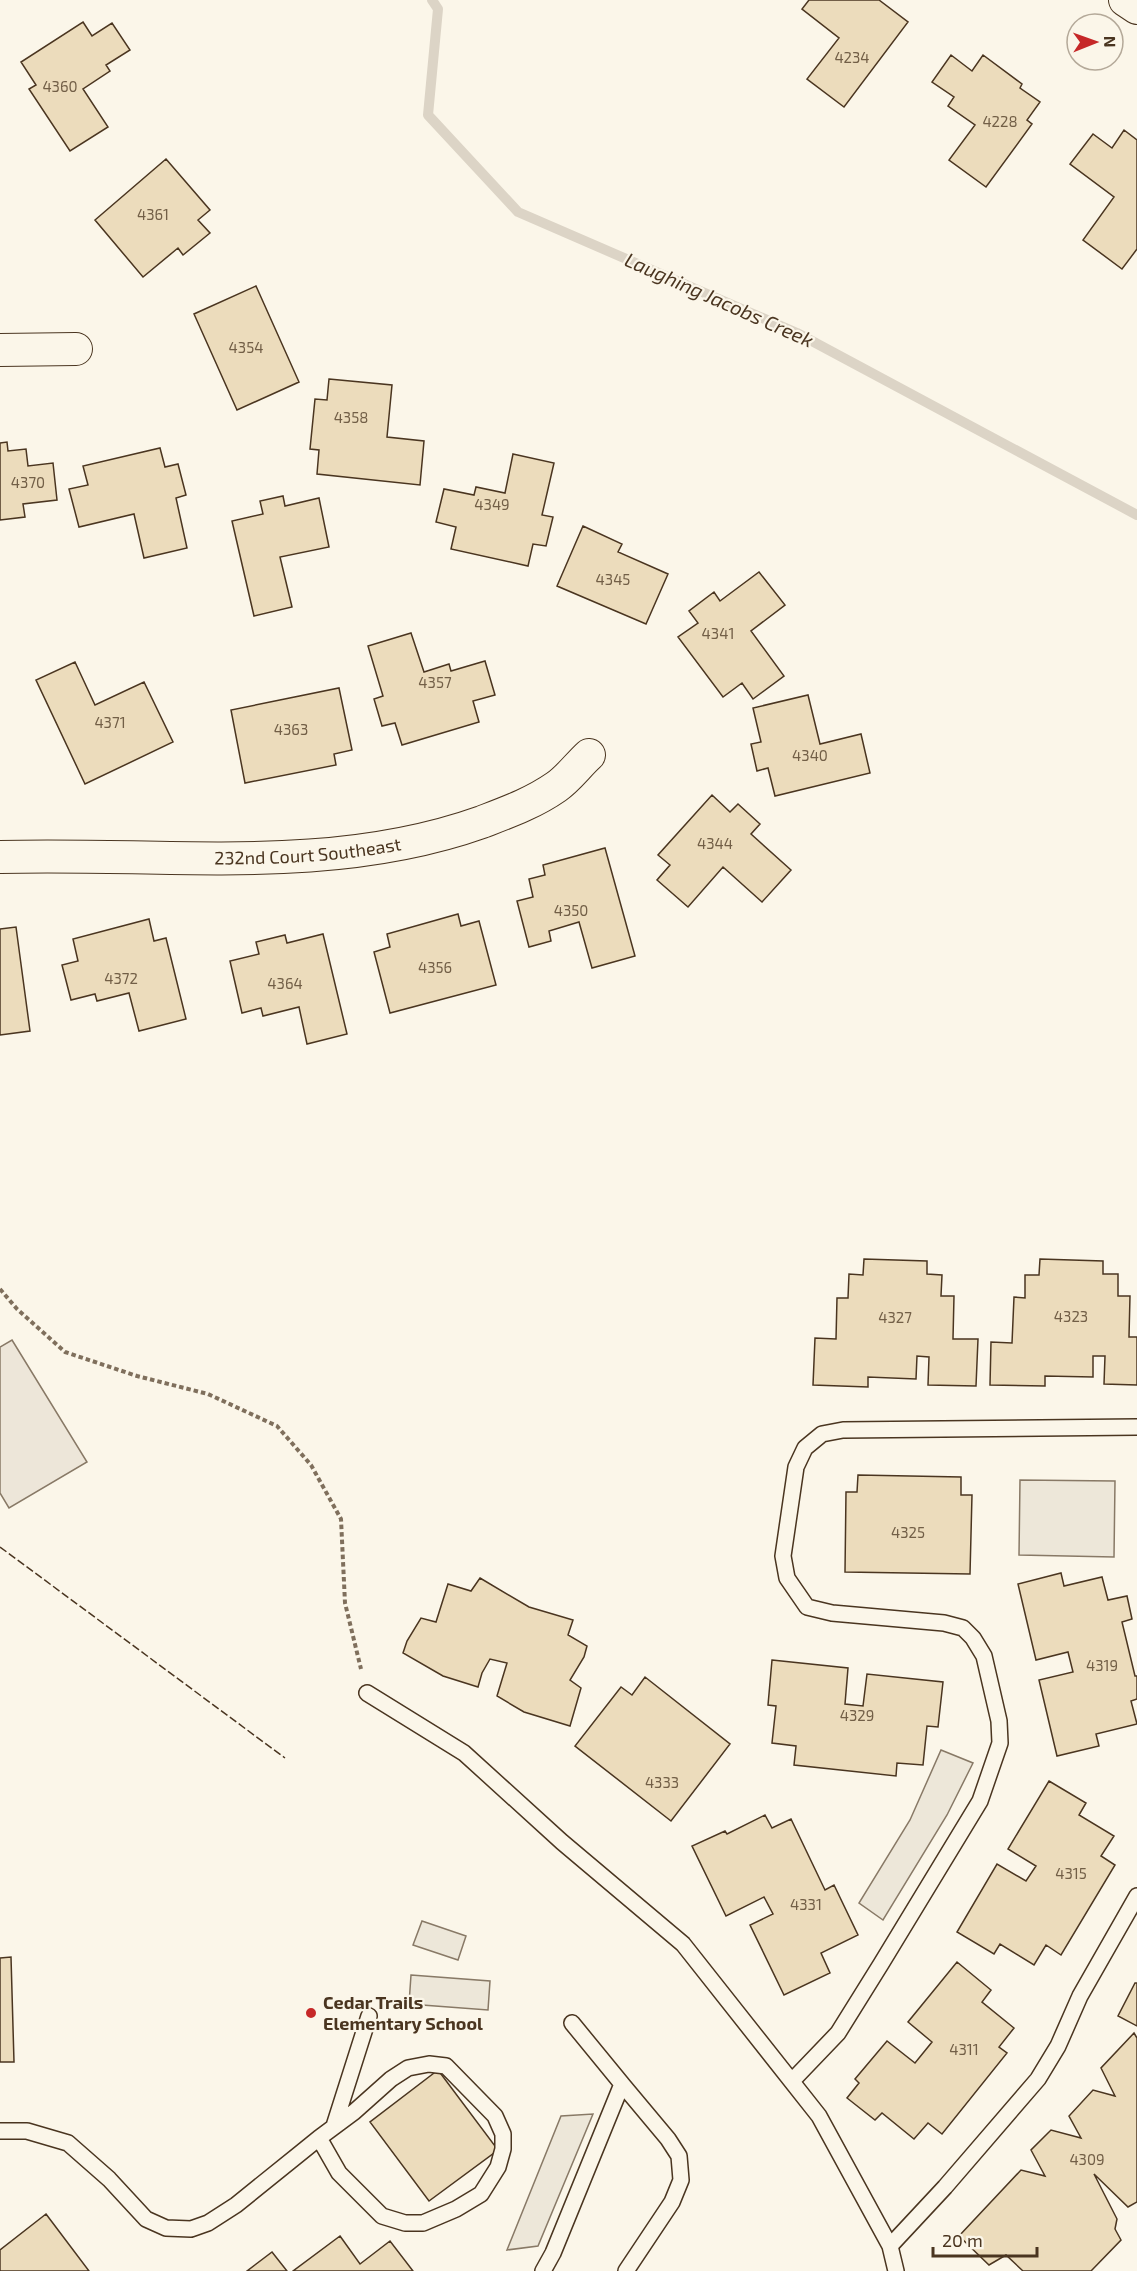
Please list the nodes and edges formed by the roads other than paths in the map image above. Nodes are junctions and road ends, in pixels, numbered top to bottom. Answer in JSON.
{"nodes":[{"id":1,"x":1125,"y":0,"type":"edge"},
{"id":2,"x":1137,"y":8,"type":"edge"},
{"id":3,"x":76,"y":349,"type":"dead end"},
{"id":4,"x":0,"y":350,"type":"edge"},
{"id":5,"x":589,"y":755,"type":"dead end"},
{"id":6,"x":0,"y":856,"type":"edge"},
{"id":7,"x":1137,"y":1427,"type":"edge"},
{"id":8,"x":367,"y":1693,"type":"road end"},
{"id":9,"x":1137,"y":1896,"type":"edge"},
{"id":10,"x":369,"y":2016,"type":"dead end"},
{"id":11,"x":572,"y":2023,"type":"dead end"},
{"id":12,"x":792,"y":2081,"type":"junction"},
{"id":13,"x":622,"y":2084,"type":"junction"},
{"id":14,"x":334,"y":2126,"type":"junction"},
{"id":15,"x":0,"y":2131,"type":"edge"},
{"id":16,"x":319,"y":2138,"type":"junction"},
{"id":17,"x":890,"y":2246,"type":"junction"},
{"id":18,"x":543,"y":2271,"type":"edge"},
{"id":19,"x":626,"y":2271,"type":"edge"},
{"id":20,"x":896,"y":2271,"type":"edge"}],
"edges":[{"from":1,"to":2,"type":"street"},
{"from":3,"to":4,"type":"street"},
{"from":5,"to":6,"type":"street","name":"232nd Court Southeast"},
{"from":7,"to":12,"type":"lane"},
{"from":8,"to":12,"type":"lane"},
{"from":9,"to":17,"type":"lane"},
{"from":10,"to":14,"type":"lane"},
{"from":11,"to":13,"type":"lane"},
{"from":12,"to":17,"type":"lane"},
{"from":13,"to":18,"type":"lane"},
{"from":13,"to":19,"type":"lane"},
{"from":14,"to":16,"type":"lane"},
{"from":14,"to":16,"type":"lane"},
{"from":15,"to":16,"type":"lane"},
{"from":17,"to":20,"type":"lane"}]}
